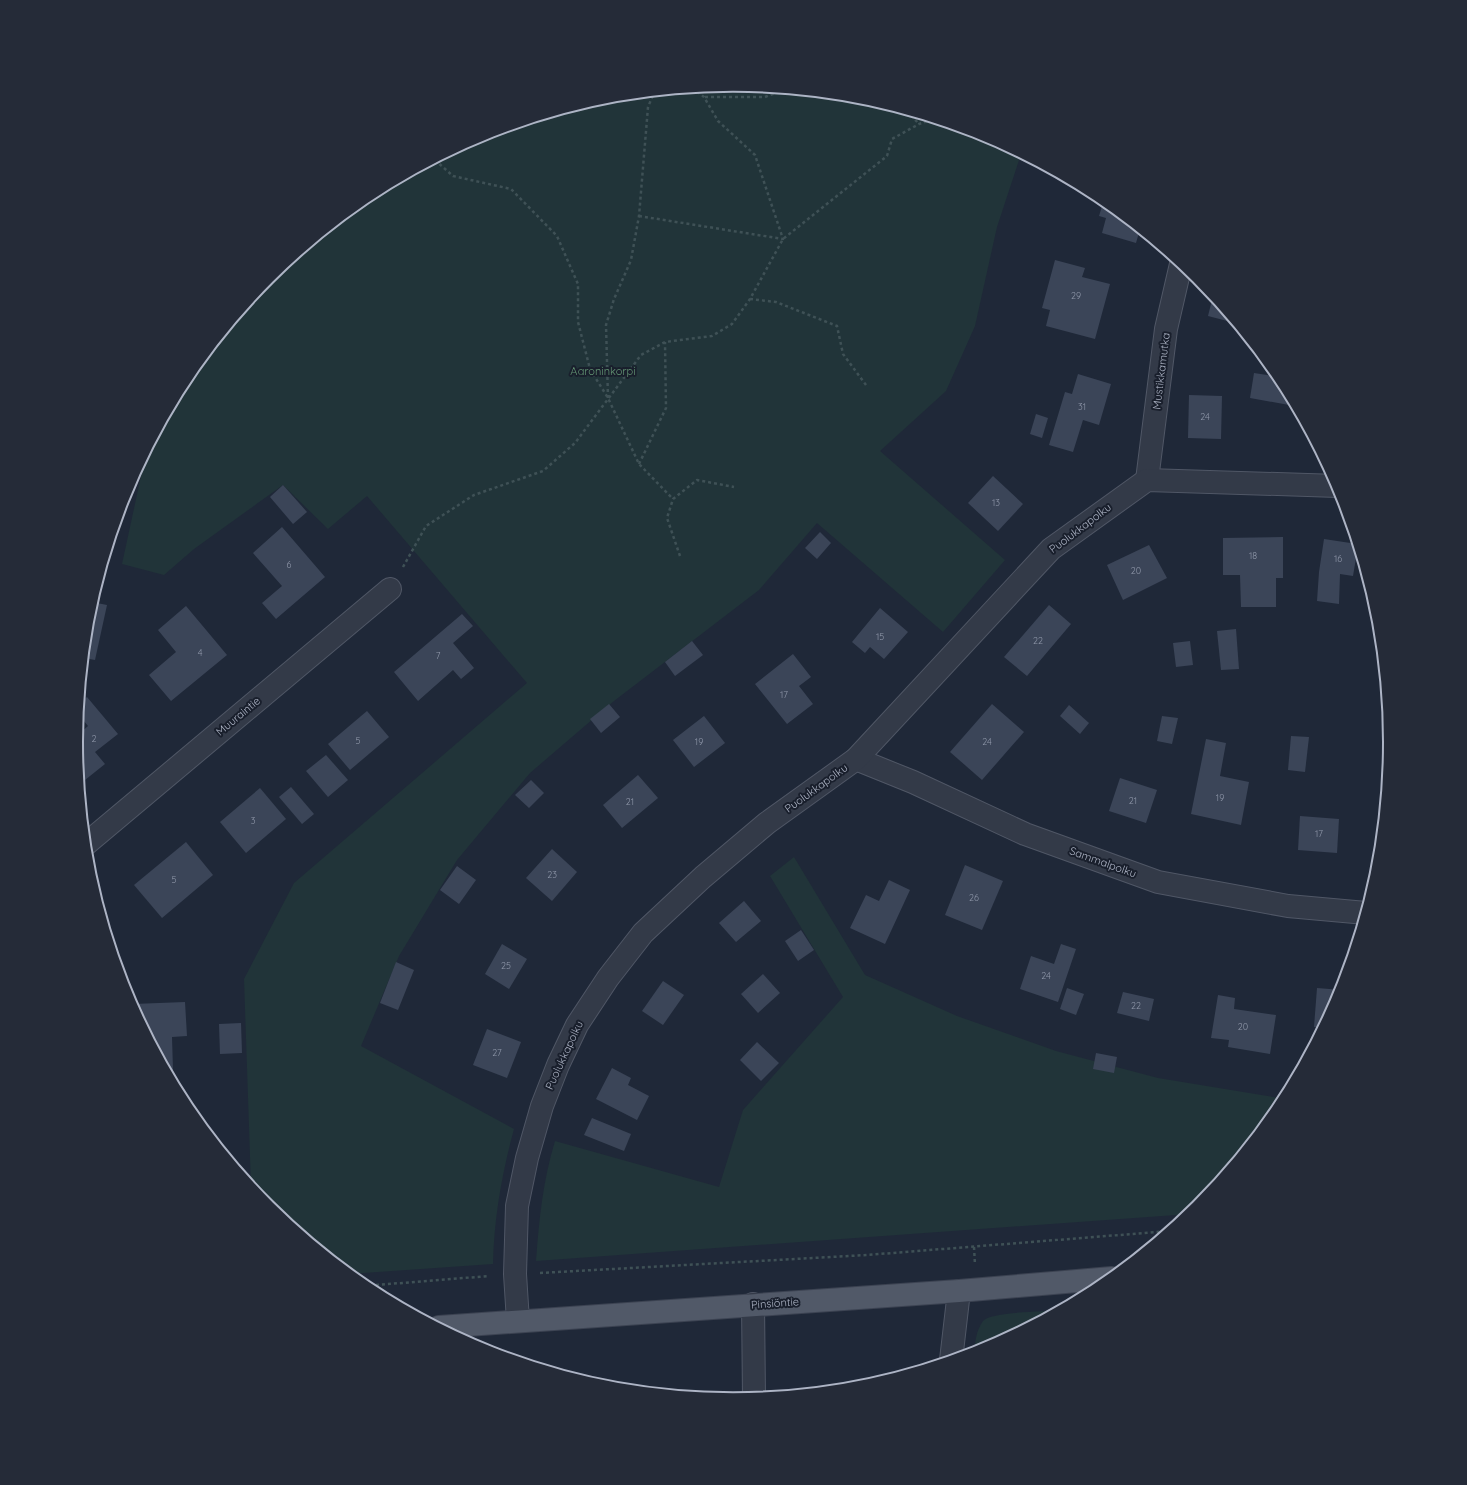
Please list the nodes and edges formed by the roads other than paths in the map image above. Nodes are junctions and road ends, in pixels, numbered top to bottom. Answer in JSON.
{"nodes":[{"id":1,"x":1180,"y":270,"type":"edge"},
{"id":2,"x":1147,"y":480,"type":"junction"},
{"id":3,"x":1330,"y":486,"type":"edge"},
{"id":4,"x":390,"y":589,"type":"road end"},
{"id":5,"x":856,"y":759,"type":"junction"},
{"id":6,"x":91,"y":840,"type":"edge"},
{"id":7,"x":1361,"y":913,"type":"edge"},
{"id":8,"x":1101,"y":1279,"type":"edge"},
{"id":9,"x":959,"y":1291,"type":"junction"},
{"id":10,"x":753,"y":1304,"type":"junction"},
{"id":11,"x":518,"y":1321,"type":"junction"},
{"id":12,"x":447,"y":1326,"type":"edge"},
{"id":13,"x":952,"y":1355,"type":"edge"},
{"id":14,"x":754,"y":1393,"type":"edge"}],
"edges":[{"from":1,"to":2,"type":"street","name":"Mustikkamutka"},
{"from":2,"to":3,"type":"street"},
{"from":2,"to":5,"type":"street","name":"Puolukkapolku"},
{"from":4,"to":6,"type":"street","name":"Muuraintie"},
{"from":5,"to":7,"type":"street","name":"Sammalpolku"},
{"from":5,"to":11,"type":"street","name":"Puolukkapolku"},
{"from":8,"to":9,"type":"main road","name":"Pinsiöntie"},
{"from":9,"to":10,"type":"main road","name":"Pinsiöntie"},
{"from":9,"to":13,"type":"street"},
{"from":10,"to":11,"type":"main road","name":"Pinsiöntie"},
{"from":10,"to":14,"type":"street"},
{"from":11,"to":12,"type":"main road","name":"Pinsiöntie"}]}
